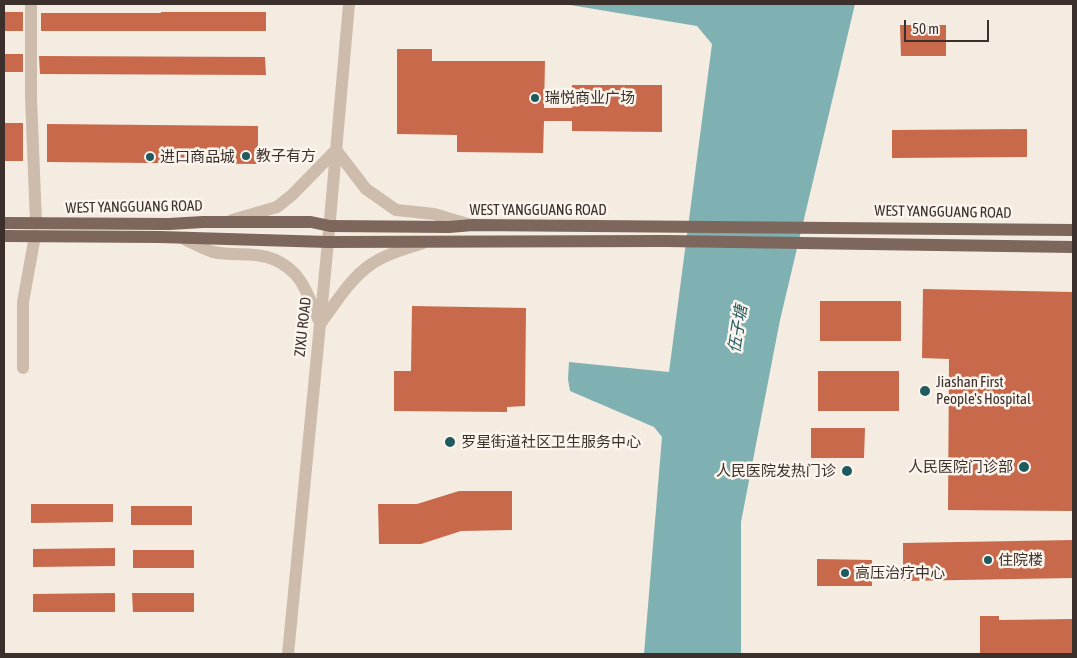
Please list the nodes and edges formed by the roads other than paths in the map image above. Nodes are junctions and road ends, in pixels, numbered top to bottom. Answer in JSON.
{"nodes":[{"id":1,"x":31,"y":4,"type":"edge"},
{"id":2,"x":349,"y":4,"type":"edge"},
{"id":3,"x":336,"y":150,"type":"junction"},
{"id":4,"x":227,"y":222,"type":"junction"},
{"id":5,"x":4,"y":223,"type":"edge"},
{"id":6,"x":473,"y":225,"type":"junction"},
{"id":7,"x":330,"y":226,"type":"junction"},
{"id":8,"x":36,"y":230,"type":"junction"},
{"id":9,"x":1073,"y":230,"type":"edge"},
{"id":10,"x":4,"y":236,"type":"edge"},
{"id":11,"x":184,"y":239,"type":"junction"},
{"id":12,"x":328,"y":242,"type":"junction"},
{"id":13,"x":427,"y":242,"type":"junction"},
{"id":14,"x":1073,"y":247,"type":"edge"},
{"id":15,"x":320,"y":324,"type":"junction"},
{"id":16,"x":23,"y":368,"type":"dead end"},
{"id":17,"x":288,"y":654,"type":"edge"}],
"edges":[{"from":1,"to":8,"type":"street"},
{"from":2,"to":3,"type":"street","name":"ZIXU ROAD"},
{"from":3,"to":4,"type":"street"},
{"from":3,"to":6,"type":"street"},
{"from":3,"to":7,"type":"street","name":"ZIXU ROAD"},
{"from":4,"to":7,"type":"main road","name":"WEST YANGGUANG ROAD"},
{"from":4,"to":8,"type":"main road","name":"WEST YANGGUANG ROAD"},
{"from":5,"to":8,"type":"main road","name":"WEST YANGGUANG ROAD"},
{"from":6,"to":7,"type":"main road","name":"WEST YANGGUANG ROAD"},
{"from":6,"to":9,"type":"main road","name":"WEST YANGGUANG ROAD"},
{"from":7,"to":12,"type":"street","name":"ZIXU ROAD"},
{"from":8,"to":10,"type":"main road","name":"WEST YANGGUANG ROAD"},
{"from":8,"to":11,"type":"main road","name":"WEST YANGGUANG ROAD"},
{"from":8,"to":16,"type":"street"},
{"from":11,"to":12,"type":"main road","name":"WEST YANGGUANG ROAD"},
{"from":11,"to":15,"type":"street"},
{"from":12,"to":13,"type":"main road","name":"WEST YANGGUANG ROAD"},
{"from":12,"to":15,"type":"street","name":"ZIXU ROAD"},
{"from":13,"to":14,"type":"main road","name":"WEST YANGGUANG ROAD"},
{"from":13,"to":15,"type":"street"},
{"from":15,"to":17,"type":"street","name":"ZIXU ROAD"}]}
